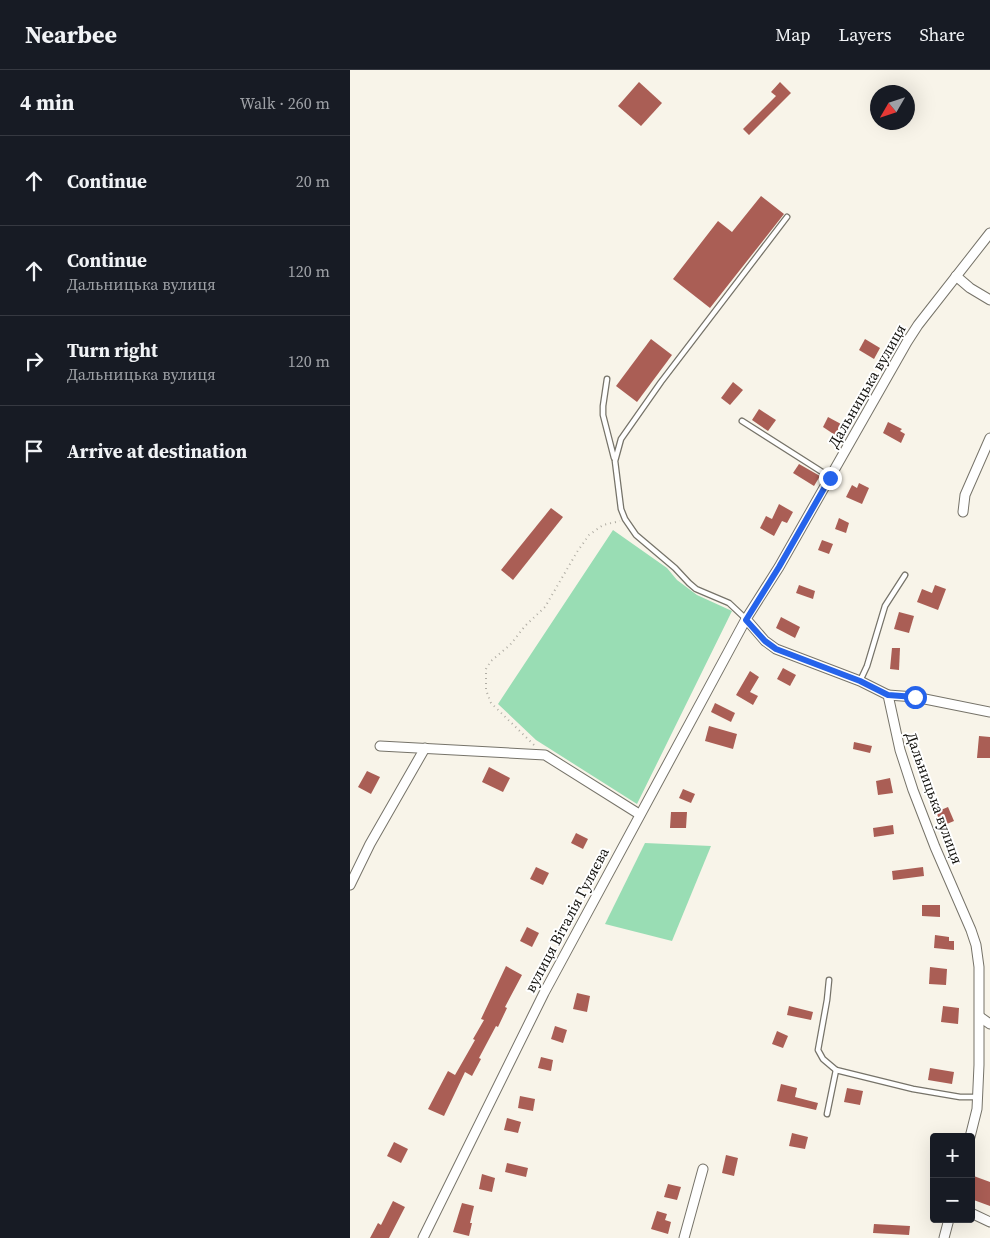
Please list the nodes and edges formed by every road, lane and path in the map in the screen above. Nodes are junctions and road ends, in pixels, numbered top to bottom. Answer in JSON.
{"nodes":[{"id":1,"x":787,"y":218,"type":"dead end"},
{"id":2,"x":990,"y":233,"type":"edge"},
{"id":3,"x":956,"y":276,"type":"junction"},
{"id":4,"x":990,"y":300,"type":"edge"},
{"id":5,"x":607,"y":379,"type":"dead end"},
{"id":6,"x":742,"y":421,"type":"dead end"},
{"id":7,"x":990,"y":438,"type":"edge"},
{"id":8,"x":615,"y":462,"type":"junction"},
{"id":9,"x":830,"y":478,"type":"junction"},
{"id":10,"x":963,"y":512,"type":"dead end"},
{"id":11,"x":625,"y":519,"type":"junction"},
{"id":12,"x":905,"y":575,"type":"dead end"},
{"id":13,"x":746,"y":620,"type":"junction"},
{"id":14,"x":860,"y":681,"type":"junction"},
{"id":15,"x":888,"y":695,"type":"junction"},
{"id":16,"x":990,"y":712,"type":"edge"},
{"id":17,"x":380,"y":746,"type":"dead end"},
{"id":18,"x":426,"y":748,"type":"junction"},
{"id":19,"x":545,"y":755,"type":"junction"},
{"id":20,"x":639,"y":814,"type":"junction"},
{"id":21,"x":350,"y":885,"type":"edge"},
{"id":22,"x":829,"y":980,"type":"dead end"},
{"id":23,"x":980,"y":1017,"type":"junction"},
{"id":24,"x":990,"y":1024,"type":"edge"},
{"id":25,"x":990,"y":1061,"type":"edge"},
{"id":26,"x":979,"y":1065,"type":"junction"},
{"id":27,"x":836,"y":1070,"type":"junction"},
{"id":28,"x":978,"y":1097,"type":"junction"},
{"id":29,"x":827,"y":1114,"type":"dead end"},
{"id":30,"x":971,"y":1133,"type":"edge"},
{"id":31,"x":703,"y":1169,"type":"dead end"},
{"id":32,"x":975,"y":1215,"type":"edge"},
{"id":33,"x":990,"y":1222,"type":"edge"},
{"id":34,"x":948,"y":1223,"type":"edge"},
{"id":35,"x":423,"y":1238,"type":"edge"},
{"id":36,"x":684,"y":1238,"type":"edge"},
{"id":37,"x":944,"y":1238,"type":"edge"}],
"edges":[{"from":1,"to":8,"type":"lane"},
{"from":2,"to":3,"type":"street","name":"Дальницька вулиця"},
{"from":3,"to":4,"type":"street"},
{"from":3,"to":9,"type":"street","name":"Дальницька вулиця"},
{"from":5,"to":8,"type":"lane"},
{"from":6,"to":9,"type":"lane"},
{"from":7,"to":10,"type":"street"},
{"from":8,"to":11,"type":"lane"},
{"from":9,"to":13,"type":"street","name":"Дальницька вулиця"},
{"from":11,"to":13,"type":"lane"},
{"from":11,"to":19,"type":"path"},
{"from":12,"to":14,"type":"lane"},
{"from":13,"to":14,"type":"street"},
{"from":13,"to":20,"type":"street","name":"вулиця Віталія Гуляєва"},
{"from":14,"to":15,"type":"street"},
{"from":15,"to":16,"type":"street"},
{"from":15,"to":23,"type":"street","name":"Дальницька вулиця"},
{"from":17,"to":18,"type":"street"},
{"from":18,"to":19,"type":"street"},
{"from":18,"to":21,"type":"street"},
{"from":19,"to":20,"type":"street"},
{"from":20,"to":35,"type":"street","name":"вулиця Віталія Гуляєва"},
{"from":22,"to":27,"type":"lane"},
{"from":23,"to":24,"type":"street"},
{"from":23,"to":26,"type":"street","name":"Дальницька вулиця"},
{"from":25,"to":26,"type":"street"},
{"from":26,"to":28,"type":"street","name":"Дальницька вулиця"},
{"from":27,"to":28,"type":"lane"},
{"from":27,"to":29,"type":"lane"},
{"from":28,"to":30,"type":"street","name":"Дальницька вулиця"},
{"from":31,"to":36,"type":"street"},
{"from":32,"to":33,"type":"street"},
{"from":34,"to":37,"type":"street"}]}
